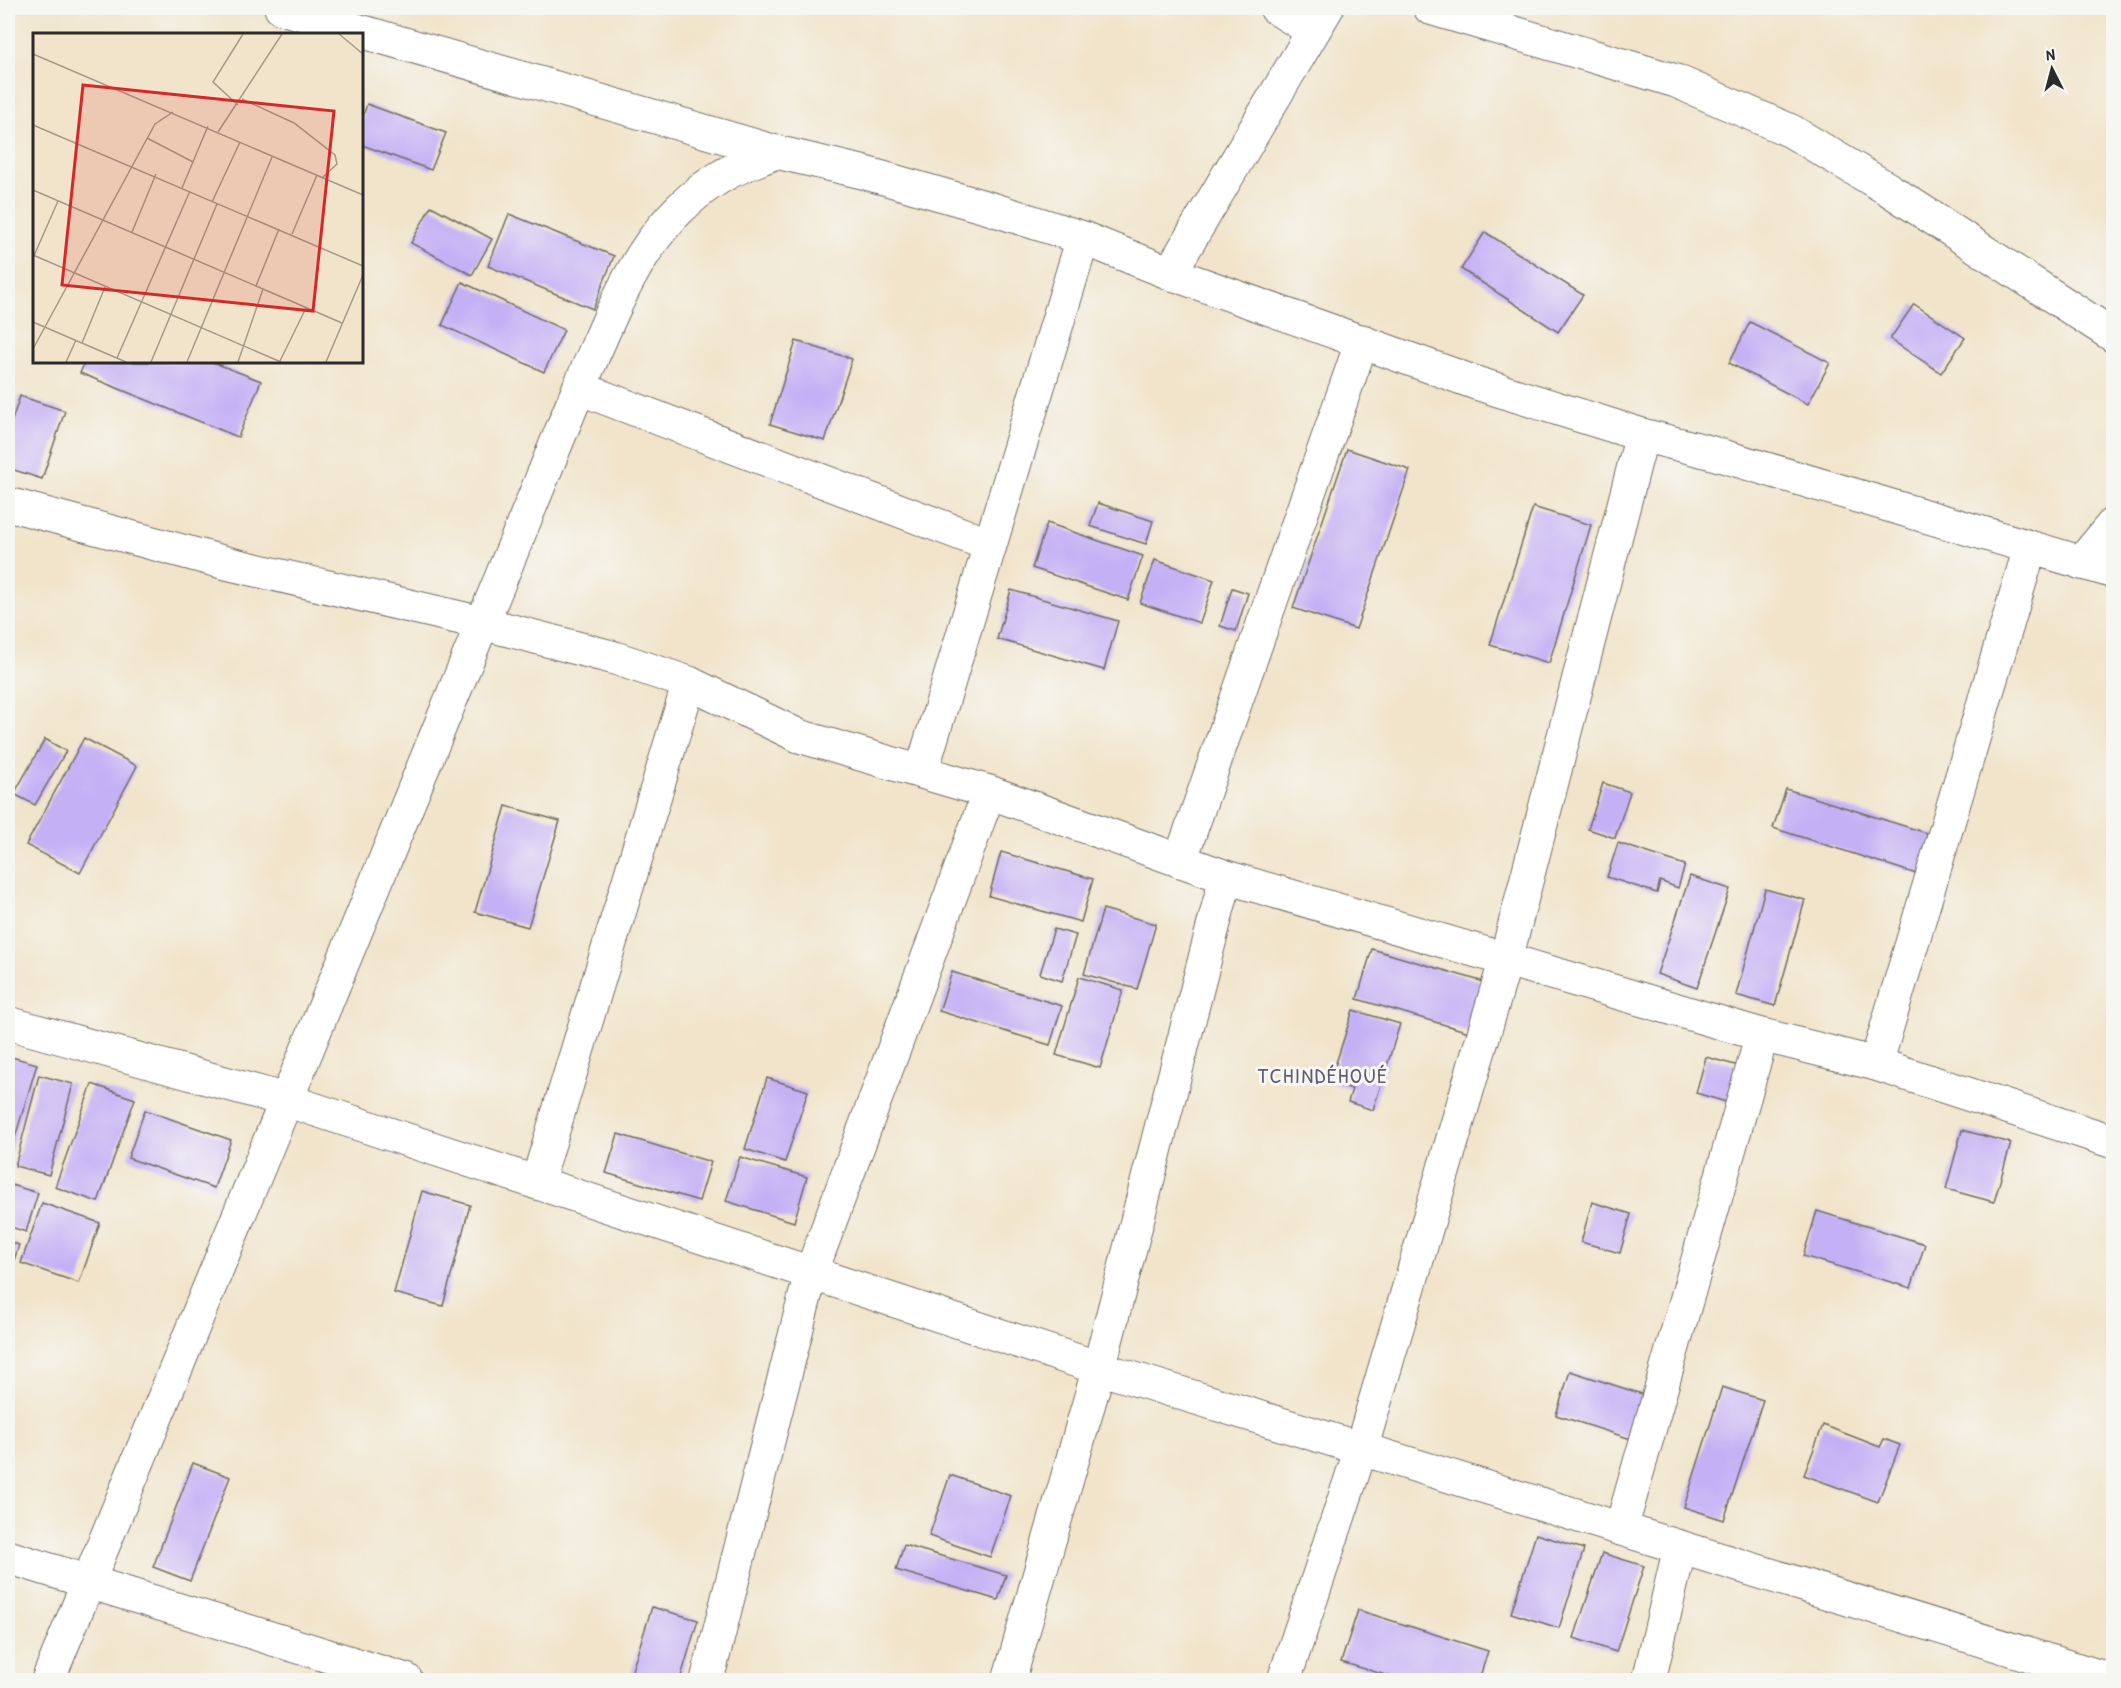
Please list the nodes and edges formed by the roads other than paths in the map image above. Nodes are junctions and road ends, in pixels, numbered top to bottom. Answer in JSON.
{"nodes":[{"id":1,"x":281,"y":8,"type":"edge"},
{"id":2,"x":1276,"y":8,"type":"edge"},
{"id":3,"x":1430,"y":8,"type":"edge"},
{"id":4,"x":1320,"y":20,"type":"edge"},
{"id":5,"x":776,"y":153,"type":"junction"},
{"id":6,"x":1083,"y":238,"type":"junction"},
{"id":7,"x":1170,"y":273,"type":"junction"},
{"id":8,"x":2114,"y":336,"type":"edge"},
{"id":9,"x":1362,"y":341,"type":"junction"},
{"id":10,"x":579,"y":388,"type":"junction"},
{"id":11,"x":1642,"y":435,"type":"junction"},
{"id":12,"x":8,"y":504,"type":"edge"},
{"id":13,"x":2114,"y":523,"type":"edge"},
{"id":14,"x":990,"y":544,"type":"junction"},
{"id":15,"x":2030,"y":548,"type":"junction"},
{"id":16,"x":2081,"y":563,"type":"junction"},
{"id":17,"x":2114,"y":572,"type":"edge"},
{"id":18,"x":482,"y":623,"type":"junction"},
{"id":19,"x":689,"y":683,"type":"junction"},
{"id":20,"x":922,"y":770,"type":"junction"},
{"id":21,"x":989,"y":792,"type":"junction"},
{"id":22,"x":1180,"y":861,"type":"junction"},
{"id":23,"x":1226,"y":877,"type":"junction"},
{"id":24,"x":1506,"y":959,"type":"junction"},
{"id":25,"x":8,"y":1023,"type":"edge"},
{"id":26,"x":1762,"y":1035,"type":"junction"},
{"id":27,"x":1876,"y":1064,"type":"junction"},
{"id":28,"x":286,"y":1100,"type":"junction"},
{"id":29,"x":2114,"y":1142,"type":"edge"},
{"id":30,"x":537,"y":1183,"type":"junction"},
{"id":31,"x":811,"y":1273,"type":"junction"},
{"id":32,"x":1099,"y":1368,"type":"junction"},
{"id":33,"x":1361,"y":1449,"type":"junction"},
{"id":34,"x":1621,"y":1529,"type":"junction"},
{"id":35,"x":1680,"y":1547,"type":"junction"},
{"id":36,"x":8,"y":1557,"type":"edge"},
{"id":37,"x":87,"y":1583,"type":"junction"},
{"id":38,"x":2050,"y":1672,"type":"edge"},
{"id":39,"x":358,"y":1673,"type":"edge"},
{"id":40,"x":48,"y":1680,"type":"edge"},
{"id":41,"x":406,"y":1680,"type":"edge"},
{"id":42,"x":707,"y":1680,"type":"edge"},
{"id":43,"x":1009,"y":1680,"type":"edge"},
{"id":44,"x":1284,"y":1680,"type":"edge"},
{"id":45,"x":1650,"y":1680,"type":"edge"},
{"id":46,"x":2111,"y":1680,"type":"edge"}],
"edges":[{"from":1,"to":5,"type":"street"},
{"from":2,"to":4,"type":"street"},
{"from":3,"to":8,"type":"street"},
{"from":4,"to":7,"type":"street"},
{"from":5,"to":6,"type":"street"},
{"from":5,"to":10,"type":"street"},
{"from":6,"to":7,"type":"street"},
{"from":6,"to":14,"type":"street"},
{"from":7,"to":9,"type":"street"},
{"from":9,"to":11,"type":"street"},
{"from":9,"to":22,"type":"street"},
{"from":10,"to":14,"type":"street"},
{"from":10,"to":18,"type":"street"},
{"from":11,"to":15,"type":"street"},
{"from":11,"to":24,"type":"street"},
{"from":12,"to":18,"type":"street"},
{"from":13,"to":16,"type":"street"},
{"from":14,"to":20,"type":"street"},
{"from":15,"to":16,"type":"street"},
{"from":15,"to":27,"type":"street"},
{"from":16,"to":17,"type":"street"},
{"from":18,"to":19,"type":"street"},
{"from":18,"to":28,"type":"street"},
{"from":19,"to":20,"type":"street"},
{"from":19,"to":30,"type":"street"},
{"from":20,"to":21,"type":"street"},
{"from":21,"to":22,"type":"street"},
{"from":21,"to":31,"type":"street"},
{"from":22,"to":23,"type":"street"},
{"from":23,"to":24,"type":"street"},
{"from":23,"to":32,"type":"street"},
{"from":24,"to":26,"type":"street"},
{"from":24,"to":33,"type":"street"},
{"from":25,"to":28,"type":"street"},
{"from":26,"to":27,"type":"street"},
{"from":26,"to":34,"type":"street"},
{"from":27,"to":29,"type":"street"},
{"from":28,"to":30,"type":"street"},
{"from":28,"to":37,"type":"street"},
{"from":30,"to":31,"type":"street"},
{"from":31,"to":32,"type":"street"},
{"from":31,"to":42,"type":"street"},
{"from":32,"to":33,"type":"street"},
{"from":32,"to":43,"type":"street"},
{"from":33,"to":34,"type":"street"},
{"from":33,"to":44,"type":"street"},
{"from":34,"to":35,"type":"street"},
{"from":35,"to":38,"type":"street"},
{"from":35,"to":45,"type":"street"},
{"from":36,"to":37,"type":"street"},
{"from":37,"to":39,"type":"street"},
{"from":37,"to":40,"type":"street"},
{"from":38,"to":46,"type":"street"},
{"from":39,"to":41,"type":"street"}]}
